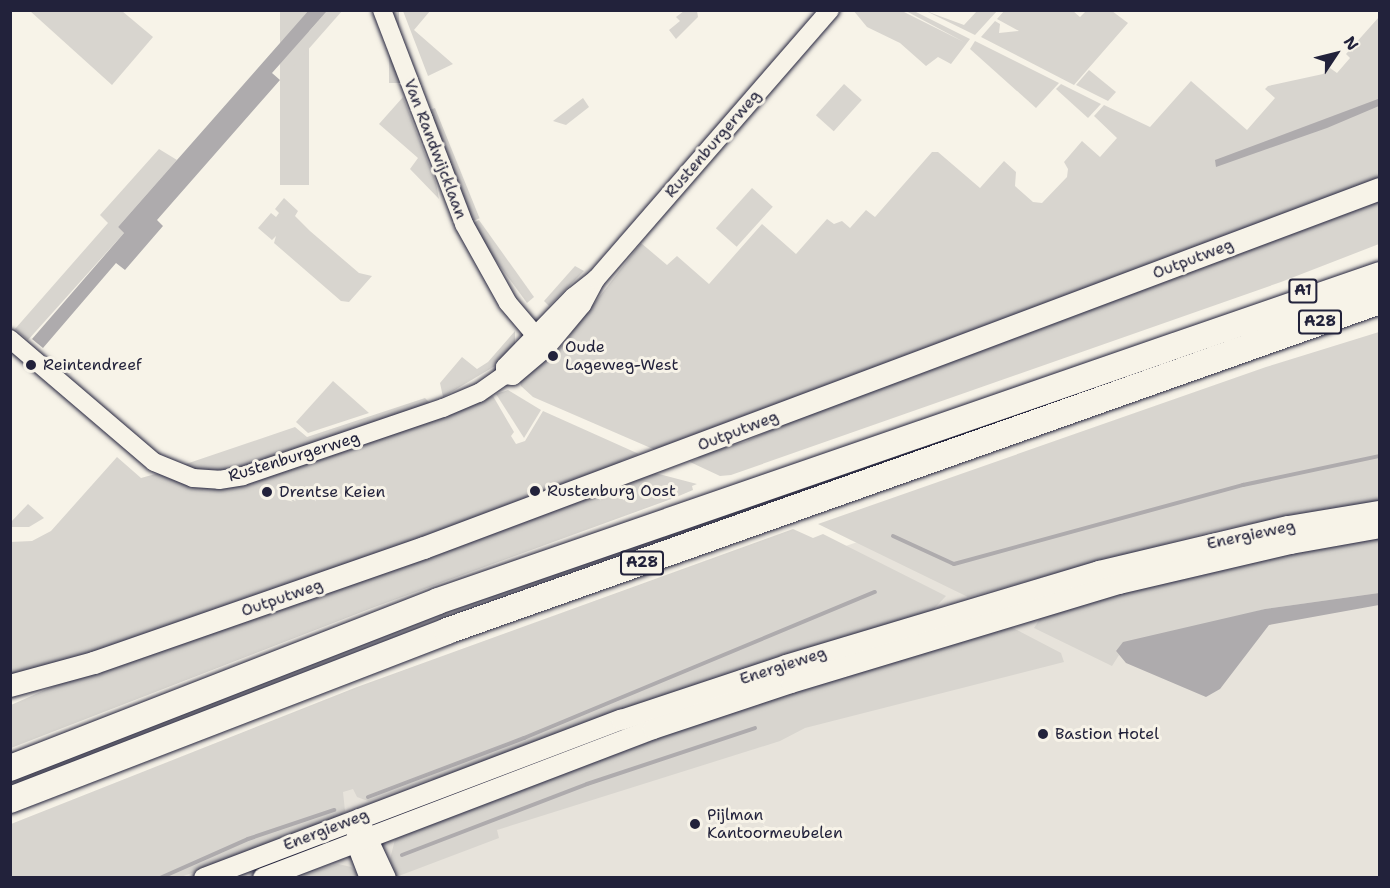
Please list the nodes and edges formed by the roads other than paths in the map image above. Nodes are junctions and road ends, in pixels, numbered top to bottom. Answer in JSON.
{"nodes":[{"id":1,"x":382,"y":10,"type":"edge"},
{"id":2,"x":830,"y":10,"type":"edge"},
{"id":3,"x":1380,"y":189,"type":"edge"},
{"id":4,"x":1380,"y":258,"type":"edge"},
{"id":5,"x":1380,"y":275,"type":"edge"},
{"id":6,"x":1380,"y":301,"type":"edge"},
{"id":7,"x":1380,"y":315,"type":"edge"},
{"id":8,"x":1227,"y":326,"type":"junction"},
{"id":9,"x":544,"y":335,"type":"junction"},
{"id":10,"x":10,"y":339,"type":"edge"},
{"id":11,"x":1261,"y":344,"type":"junction"},
{"id":12,"x":1380,"y":511,"type":"edge"},
{"id":13,"x":1380,"y":528,"type":"edge"},
{"id":14,"x":94,"y":663,"type":"junction"},
{"id":15,"x":10,"y":686,"type":"edge"},
{"id":16,"x":10,"y":702,"type":"edge"},
{"id":17,"x":10,"y":768,"type":"edge"},
{"id":18,"x":10,"y":800,"type":"edge"},
{"id":19,"x":358,"y":818,"type":"junction"},
{"id":20,"x":363,"y":839,"type":"junction"},
{"id":21,"x":204,"y":878,"type":"edge"},
{"id":22,"x":263,"y":878,"type":"edge"},
{"id":23,"x":369,"y":878,"type":"edge"},
{"id":24,"x":387,"y":878,"type":"edge"}],
"edges":[{"from":1,"to":9,"type":"street","name":"Van Randwijcklaan"},
{"from":2,"to":9,"type":"street","name":"Rustenburgerweg"},
{"from":3,"to":14,"type":"main road","name":"Outputweg"},
{"from":4,"to":8,"type":"highway","number":"A1"},
{"from":5,"to":8,"type":"highway","number":"A28"},
{"from":6,"to":11,"type":"highway","number":"A28"},
{"from":7,"to":11,"type":"highway","number":"A28"},
{"from":8,"to":17,"type":"highway","number":"A28"},
{"from":9,"to":10,"type":"street","name":"Rustenburgerweg"},
{"from":11,"to":18,"type":"highway","number":"A28"},
{"from":12,"to":19,"type":"main road","name":"Energieweg"},
{"from":13,"to":20,"type":"main road","name":"Energieweg"},
{"from":14,"to":15,"type":"main road","name":"Outputweg"},
{"from":14,"to":16,"type":"main road","name":"Outputweg"},
{"from":19,"to":20,"type":"street"},
{"from":19,"to":21,"type":"main road","name":"Energieweg"},
{"from":20,"to":22,"type":"main road","name":"Energieweg"},
{"from":20,"to":23,"type":"street"},
{"from":20,"to":24,"type":"street"}]}
